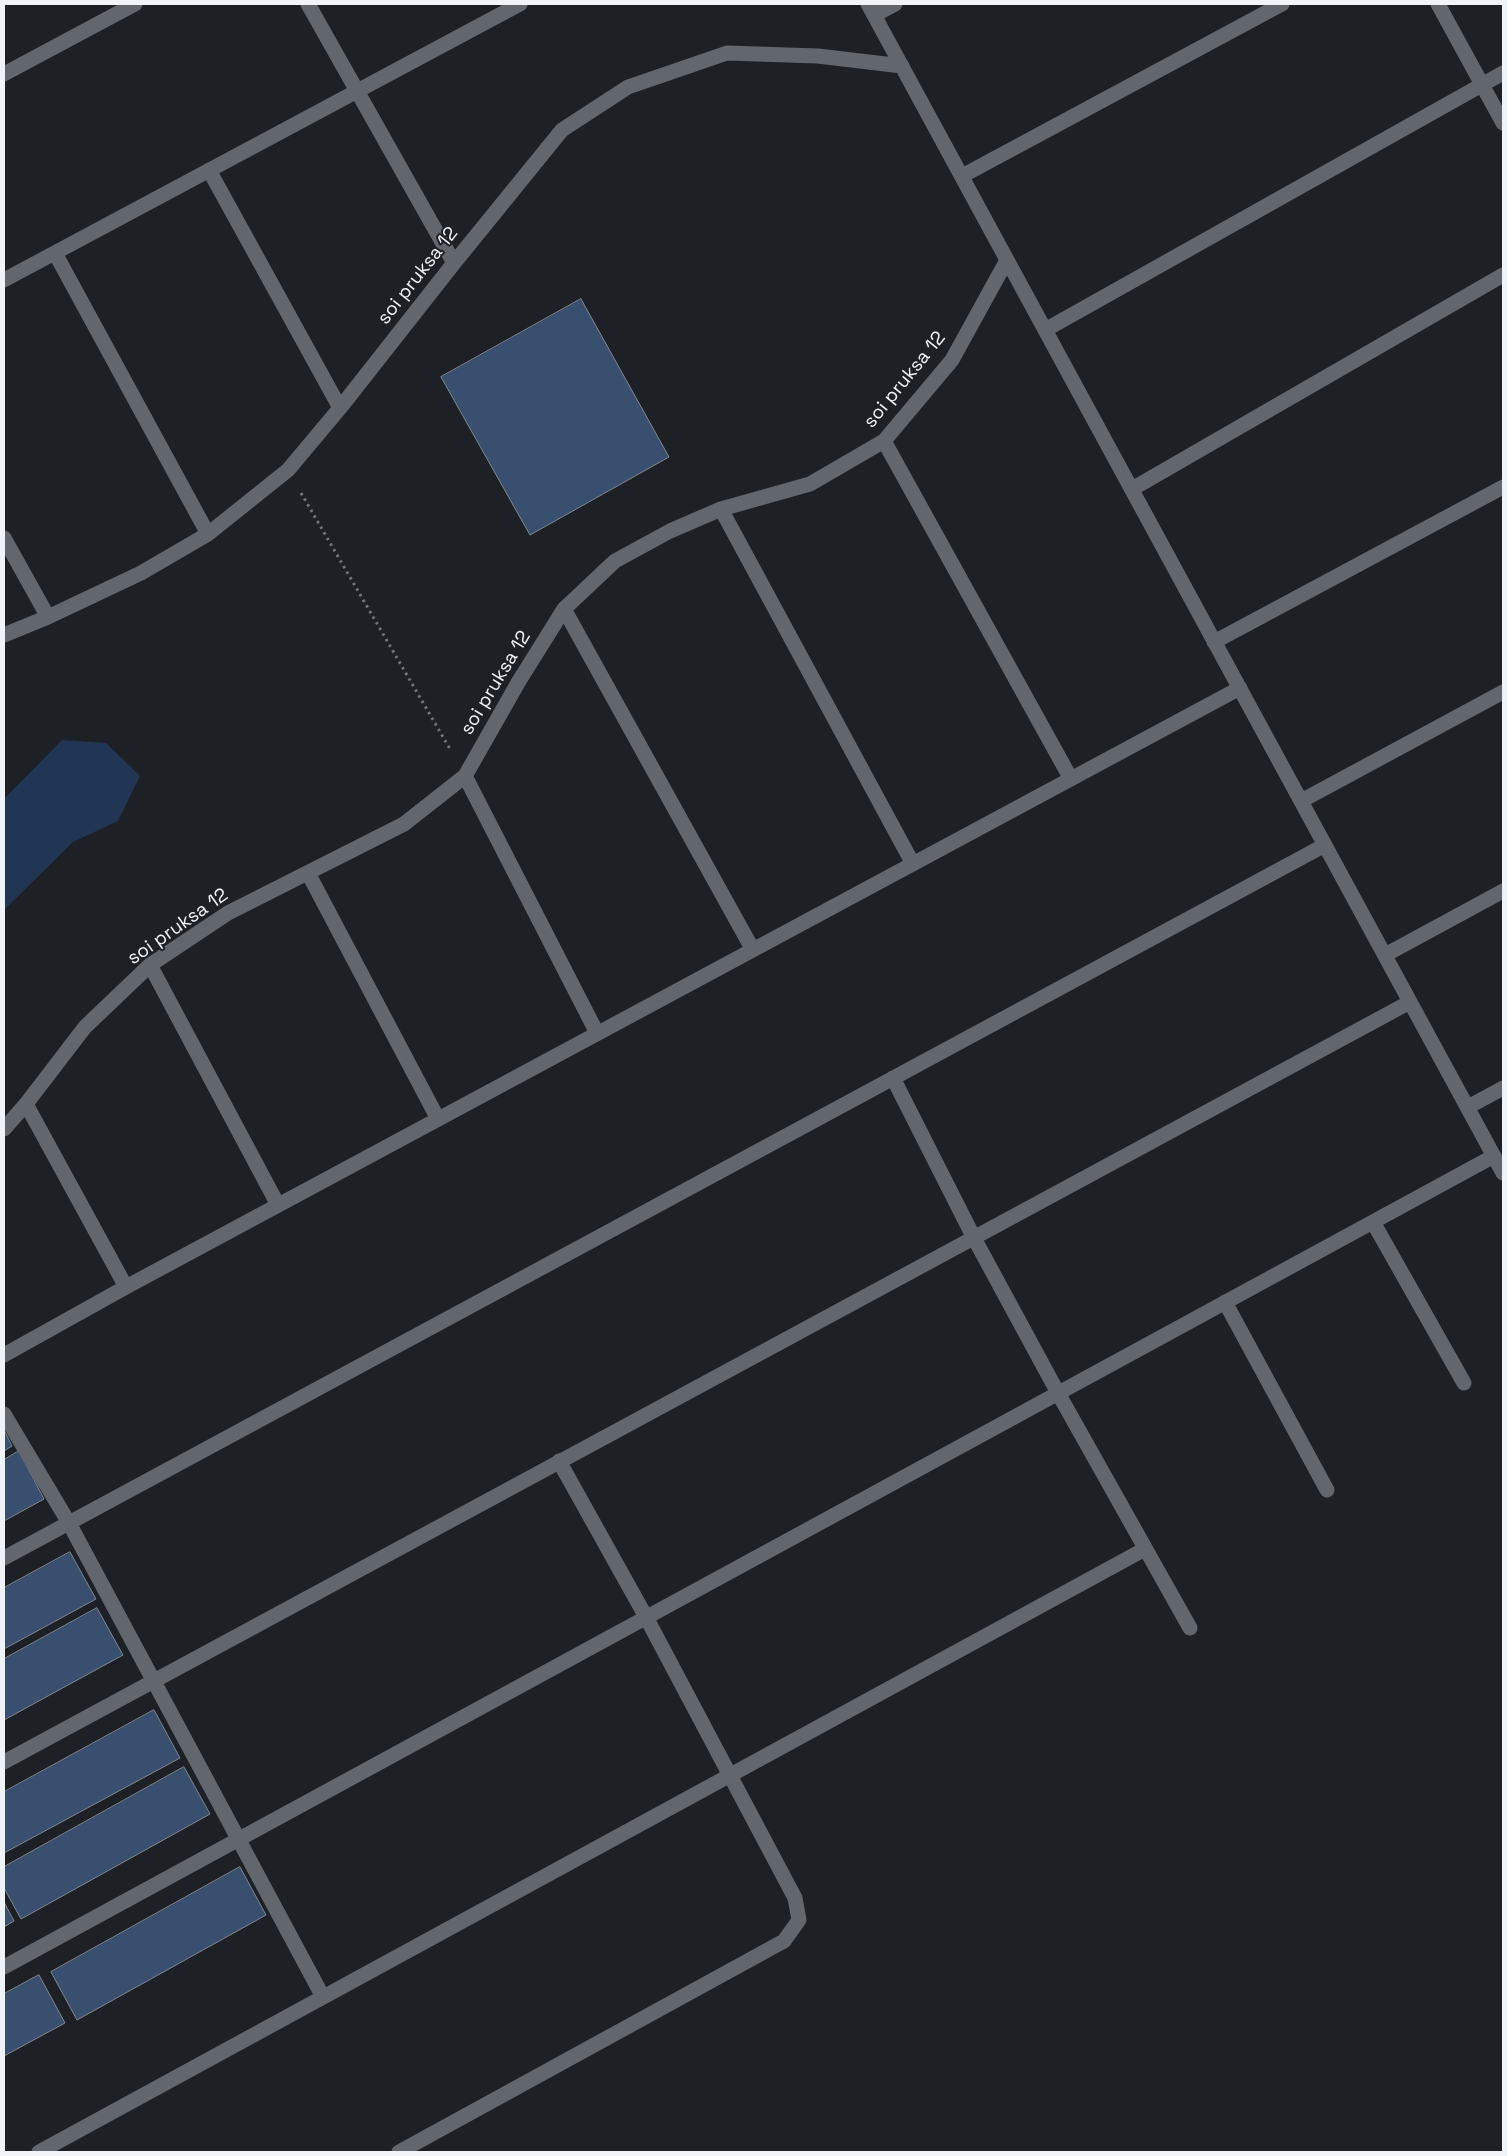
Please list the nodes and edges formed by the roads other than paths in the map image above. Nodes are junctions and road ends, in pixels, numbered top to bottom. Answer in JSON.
{"nodes":[{"id":1,"x":135,"y":4,"type":"edge"},
{"id":2,"x":308,"y":4,"type":"edge"},
{"id":3,"x":520,"y":4,"type":"edge"},
{"id":4,"x":895,"y":4,"type":"edge"},
{"id":5,"x":1282,"y":4,"type":"edge"},
{"id":6,"x":1438,"y":4,"type":"edge"},
{"id":7,"x":871,"y":9,"type":"edge"},
{"id":8,"x":902,"y":66,"type":"junction"},
{"id":9,"x":1503,"y":73,"type":"edge"},
{"id":10,"x":4,"y":74,"type":"edge"},
{"id":11,"x":1481,"y":85,"type":"junction"},
{"id":12,"x":358,"y":90,"type":"junction"},
{"id":13,"x":1503,"y":124,"type":"edge"},
{"id":14,"x":209,"y":170,"type":"junction"},
{"id":15,"x":962,"y":176,"type":"junction"},
{"id":16,"x":55,"y":252,"type":"junction"},
{"id":17,"x":1008,"y":260,"type":"junction"},
{"id":18,"x":454,"y":263,"type":"junction"},
{"id":19,"x":1503,"y":276,"type":"edge"},
{"id":20,"x":4,"y":280,"type":"edge"},
{"id":21,"x":1045,"y":330,"type":"junction"},
{"id":22,"x":340,"y":408,"type":"junction"},
{"id":23,"x":884,"y":441,"type":"junction"},
{"id":24,"x":1503,"y":487,"type":"edge"},
{"id":25,"x":1132,"y":489,"type":"junction"},
{"id":26,"x":721,"y":509,"type":"junction"},
{"id":27,"x":208,"y":534,"type":"junction"},
{"id":28,"x":4,"y":538,"type":"edge"},
{"id":29,"x":564,"y":609,"type":"junction"},
{"id":30,"x":48,"y":617,"type":"junction"},
{"id":31,"x":4,"y":635,"type":"edge"},
{"id":32,"x":1214,"y":642,"type":"junction"},
{"id":33,"x":1240,"y":688,"type":"junction"},
{"id":34,"x":1503,"y":692,"type":"edge"},
{"id":35,"x":465,"y":776,"type":"junction"},
{"id":36,"x":1071,"y":779,"type":"junction"},
{"id":37,"x":1301,"y":801,"type":"junction"},
{"id":38,"x":1325,"y":845,"type":"junction"},
{"id":39,"x":914,"y":864,"type":"junction"},
{"id":40,"x":308,"y":873,"type":"junction"},
{"id":41,"x":1503,"y":891,"type":"edge"},
{"id":42,"x":752,"y":950,"type":"junction"},
{"id":43,"x":1384,"y":955,"type":"junction"},
{"id":44,"x":150,"y":965,"type":"junction"},
{"id":45,"x":1410,"y":1002,"type":"junction"},
{"id":46,"x":597,"y":1034,"type":"junction"},
{"id":47,"x":893,"y":1078,"type":"junction"},
{"id":48,"x":1503,"y":1088,"type":"edge"},
{"id":49,"x":26,"y":1104,"type":"junction"},
{"id":50,"x":1468,"y":1107,"type":"junction"},
{"id":51,"x":438,"y":1119,"type":"junction"},
{"id":52,"x":4,"y":1129,"type":"edge"},
{"id":53,"x":1494,"y":1156,"type":"junction"},
{"id":54,"x":1503,"y":1173,"type":"edge"},
{"id":55,"x":278,"y":1205,"type":"junction"},
{"id":56,"x":1373,"y":1222,"type":"junction"},
{"id":57,"x":974,"y":1238,"type":"junction"},
{"id":58,"x":126,"y":1287,"type":"junction"},
{"id":59,"x":1225,"y":1302,"type":"junction"},
{"id":60,"x":4,"y":1354,"type":"edge"},
{"id":61,"x":1464,"y":1383,"type":"dead end"},
{"id":62,"x":1058,"y":1393,"type":"junction"},
{"id":63,"x":4,"y":1414,"type":"edge"},
{"id":64,"x":559,"y":1461,"type":"junction"},
{"id":65,"x":1327,"y":1490,"type":"dead end"},
{"id":66,"x":69,"y":1523,"type":"junction"},
{"id":67,"x":1145,"y":1549,"type":"junction"},
{"id":68,"x":4,"y":1558,"type":"edge"},
{"id":69,"x":646,"y":1617,"type":"junction"},
{"id":70,"x":1190,"y":1628,"type":"dead end"},
{"id":71,"x":153,"y":1681,"type":"junction"},
{"id":72,"x":4,"y":1762,"type":"edge"},
{"id":73,"x":728,"y":1776,"type":"junction"},
{"id":74,"x":237,"y":1840,"type":"junction"},
{"id":75,"x":4,"y":1967,"type":"edge"},
{"id":76,"x":323,"y":1997,"type":"junction"},
{"id":77,"x":39,"y":2152,"type":"edge"},
{"id":78,"x":398,"y":2152,"type":"edge"}],
"edges":[{"from":1,"to":10,"type":"street"},
{"from":2,"to":12,"type":"street"},
{"from":3,"to":12,"type":"street"},
{"from":4,"to":7,"type":"street"},
{"from":5,"to":15,"type":"street"},
{"from":6,"to":11,"type":"street"},
{"from":7,"to":8,"type":"street"},
{"from":8,"to":15,"type":"street"},
{"from":8,"to":18,"type":"street","name":"soi pruksa 12"},
{"from":9,"to":11,"type":"street"},
{"from":11,"to":13,"type":"street"},
{"from":11,"to":21,"type":"street"},
{"from":12,"to":14,"type":"street"},
{"from":12,"to":18,"type":"street"},
{"from":14,"to":16,"type":"street"},
{"from":14,"to":22,"type":"street"},
{"from":15,"to":17,"type":"street"},
{"from":16,"to":20,"type":"street"},
{"from":16,"to":27,"type":"street"},
{"from":17,"to":21,"type":"street"},
{"from":17,"to":23,"type":"street","name":"soi pruksa 12"},
{"from":18,"to":22,"type":"street","name":"soi pruksa 12"},
{"from":19,"to":25,"type":"street"},
{"from":21,"to":25,"type":"street"},
{"from":22,"to":27,"type":"street","name":"soi pruksa 12"},
{"from":23,"to":26,"type":"street","name":"soi pruksa 12"},
{"from":23,"to":36,"type":"street"},
{"from":24,"to":32,"type":"street"},
{"from":25,"to":32,"type":"street"},
{"from":26,"to":29,"type":"street","name":"soi pruksa 12"},
{"from":26,"to":39,"type":"street"},
{"from":27,"to":30,"type":"street","name":"soi pruksa 12"},
{"from":28,"to":30,"type":"street"},
{"from":29,"to":35,"type":"street","name":"soi pruksa 12"},
{"from":29,"to":42,"type":"street"},
{"from":30,"to":31,"type":"street","name":"soi pruksa 12"},
{"from":32,"to":33,"type":"street"},
{"from":33,"to":36,"type":"street"},
{"from":33,"to":37,"type":"street"},
{"from":34,"to":37,"type":"street"},
{"from":35,"to":40,"type":"street","name":"soi pruksa 12"},
{"from":35,"to":46,"type":"street"},
{"from":36,"to":39,"type":"street"},
{"from":37,"to":38,"type":"street"},
{"from":38,"to":43,"type":"street"},
{"from":38,"to":47,"type":"street"},
{"from":39,"to":42,"type":"street"},
{"from":40,"to":44,"type":"street","name":"soi pruksa 12"},
{"from":40,"to":51,"type":"street"},
{"from":41,"to":43,"type":"street"},
{"from":42,"to":46,"type":"street"},
{"from":43,"to":45,"type":"street"},
{"from":44,"to":49,"type":"street","name":"soi pruksa 12"},
{"from":44,"to":55,"type":"street"},
{"from":45,"to":50,"type":"street"},
{"from":45,"to":57,"type":"street"},
{"from":46,"to":51,"type":"street"},
{"from":47,"to":57,"type":"street"},
{"from":47,"to":66,"type":"street"},
{"from":48,"to":50,"type":"street"},
{"from":49,"to":52,"type":"street","name":"soi pruksa 12"},
{"from":49,"to":58,"type":"street"},
{"from":50,"to":53,"type":"street"},
{"from":51,"to":55,"type":"street"},
{"from":53,"to":54,"type":"street"},
{"from":53,"to":56,"type":"street"},
{"from":55,"to":58,"type":"street"},
{"from":56,"to":59,"type":"street"},
{"from":56,"to":61,"type":"street"},
{"from":57,"to":62,"type":"street"},
{"from":57,"to":64,"type":"street"},
{"from":58,"to":60,"type":"street"},
{"from":59,"to":62,"type":"street"},
{"from":59,"to":65,"type":"street"},
{"from":62,"to":67,"type":"street"},
{"from":62,"to":69,"type":"street"},
{"from":63,"to":66,"type":"street"},
{"from":64,"to":69,"type":"street"},
{"from":64,"to":71,"type":"street"},
{"from":66,"to":68,"type":"street"},
{"from":66,"to":71,"type":"street"},
{"from":67,"to":70,"type":"street"},
{"from":67,"to":73,"type":"street"},
{"from":69,"to":73,"type":"street"},
{"from":69,"to":74,"type":"street"},
{"from":71,"to":72,"type":"street"},
{"from":71,"to":74,"type":"street"},
{"from":73,"to":76,"type":"street"},
{"from":73,"to":78,"type":"street"},
{"from":74,"to":75,"type":"street"},
{"from":74,"to":76,"type":"street"},
{"from":76,"to":77,"type":"street"}]}
